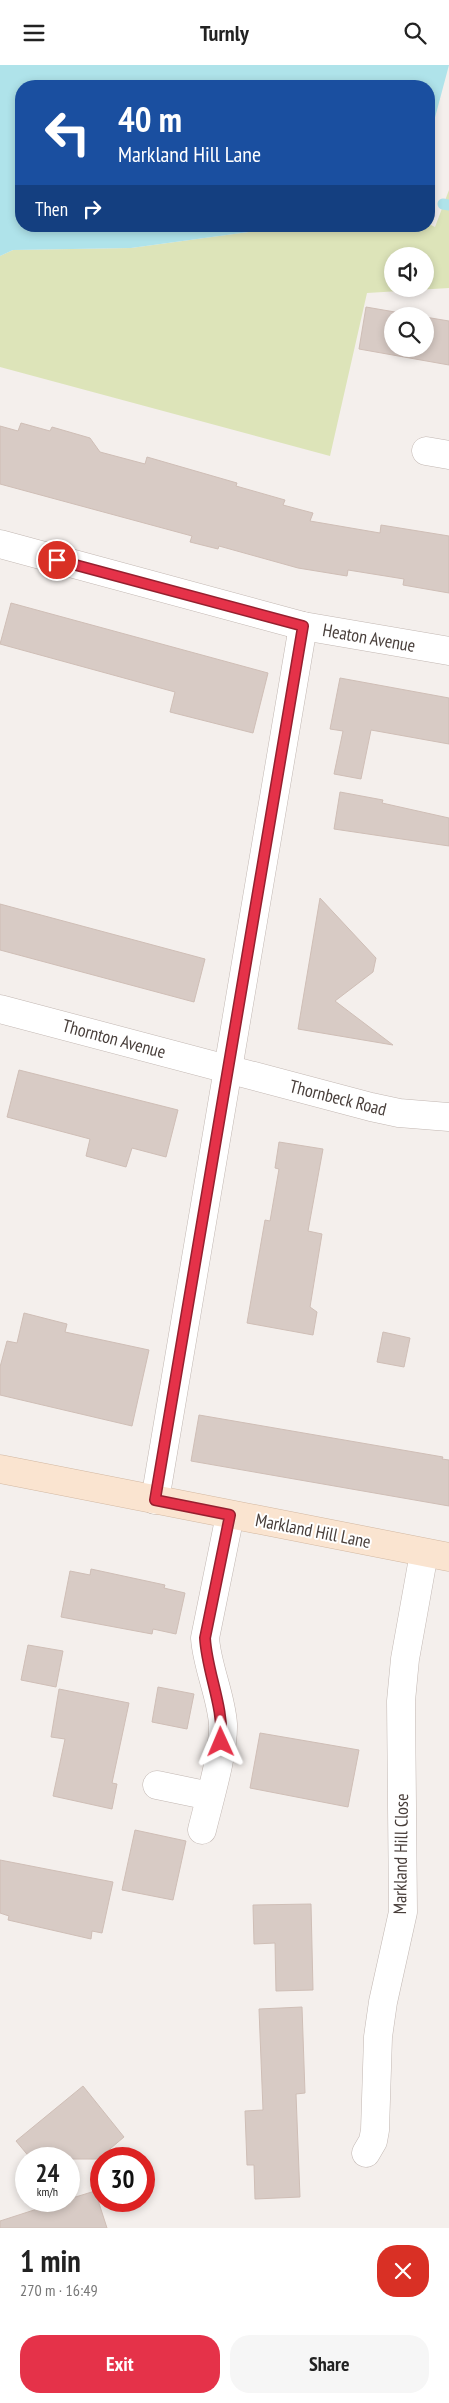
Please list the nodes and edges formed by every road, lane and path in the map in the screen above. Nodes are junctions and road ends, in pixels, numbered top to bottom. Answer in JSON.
{"nodes":[{"id":1,"x":0,"y":544,"type":"edge"},
{"id":2,"x":303,"y":626,"type":"junction"},
{"id":3,"x":449,"y":651,"type":"edge"},
{"id":4,"x":0,"y":1009,"type":"edge"},
{"id":5,"x":228,"y":1070,"type":"junction"},
{"id":6,"x":449,"y":1117,"type":"edge"},
{"id":7,"x":0,"y":1469,"type":"edge"},
{"id":8,"x":155,"y":1500,"type":"junction"},
{"id":9,"x":230,"y":1515,"type":"junction"},
{"id":10,"x":436,"y":1555,"type":"edge"},
{"id":11,"x":157,"y":1785,"type":"dead end"},
{"id":12,"x":210,"y":1796,"type":"junction"},
{"id":13,"x":202,"y":1830,"type":"dead end"},
{"id":14,"x":366,"y":2153,"type":"dead end"}],
"edges":[{"from":1,"to":2,"type":"street","name":"Heaton Avenue"},
{"from":2,"to":3,"type":"street","name":"Heaton Avenue"},
{"from":2,"to":5,"type":"street"},
{"from":4,"to":5,"type":"street","name":"Thornton Avenue"},
{"from":5,"to":6,"type":"street","name":"Thornbeck Road"},
{"from":5,"to":8,"type":"street"},
{"from":7,"to":8,"type":"street","name":"Markland Hill Lane"},
{"from":8,"to":9,"type":"street","name":"Markland Hill Lane"},
{"from":9,"to":10,"type":"street","name":"Markland Hill Lane"},
{"from":9,"to":12,"type":"street"},
{"from":10,"to":14,"type":"street","name":"Markland Hill Close"},
{"from":11,"to":12,"type":"street"},
{"from":12,"to":13,"type":"street"}]}
